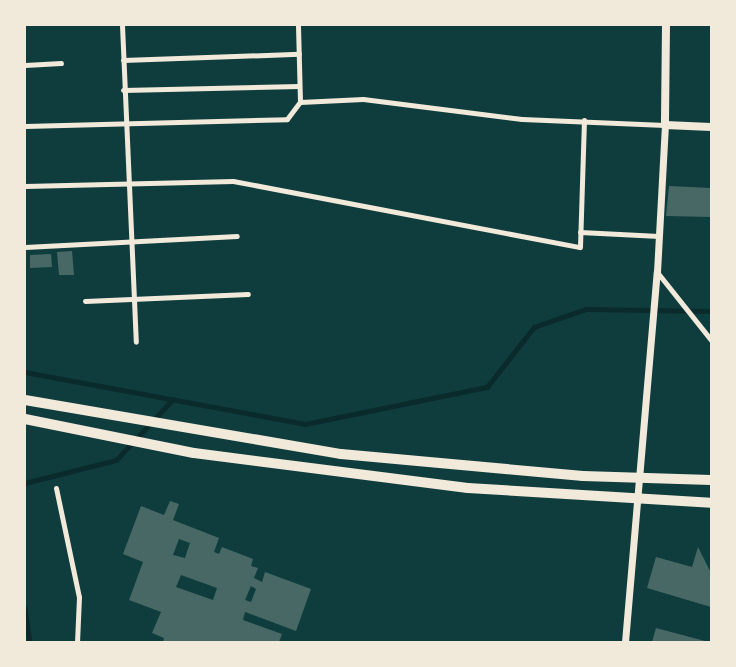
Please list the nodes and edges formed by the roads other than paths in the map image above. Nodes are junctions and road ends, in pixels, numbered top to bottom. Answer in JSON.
{"nodes":[{"id":1,"x":122,"y":25,"type":"edge"},
{"id":2,"x":298,"y":25,"type":"edge"},
{"id":3,"x":666,"y":25,"type":"edge"},
{"id":4,"x":299,"y":54,"type":"junction"},
{"id":5,"x":123,"y":60,"type":"junction"},
{"id":6,"x":61,"y":64,"type":"dead end"},
{"id":7,"x":25,"y":65,"type":"edge"},
{"id":8,"x":299,"y":86,"type":"junction"},
{"id":9,"x":123,"y":90,"type":"junction"},
{"id":10,"x":300,"y":102,"type":"junction"},
{"id":11,"x":584,"y":120,"type":"junction"},
{"id":12,"x":124,"y":123,"type":"junction"},
{"id":13,"x":665,"y":125,"type":"junction"},
{"id":14,"x":25,"y":126,"type":"edge"},
{"id":15,"x":711,"y":127,"type":"edge"},
{"id":16,"x":128,"y":183,"type":"junction"},
{"id":17,"x":25,"y":186,"type":"edge"},
{"id":18,"x":580,"y":232,"type":"junction"},
{"id":19,"x":237,"y":236,"type":"dead end"},
{"id":20,"x":659,"y":236,"type":"junction"},
{"id":21,"x":131,"y":240,"type":"junction"},
{"id":22,"x":25,"y":247,"type":"edge"},
{"id":23,"x":658,"y":272,"type":"junction"},
{"id":24,"x":248,"y":294,"type":"dead end"},
{"id":25,"x":134,"y":298,"type":"junction"},
{"id":26,"x":85,"y":301,"type":"dead end"},
{"id":27,"x":711,"y":340,"type":"edge"},
{"id":28,"x":136,"y":342,"type":"dead end"},
{"id":29,"x":25,"y":400,"type":"edge"},
{"id":30,"x":25,"y":419,"type":"edge"},
{"id":31,"x":637,"y":476,"type":"junction"},
{"id":32,"x":711,"y":480,"type":"edge"},
{"id":33,"x":56,"y":488,"type":"dead end"},
{"id":34,"x":636,"y":500,"type":"junction"},
{"id":35,"x":711,"y":503,"type":"edge"},
{"id":36,"x":77,"y":642,"type":"edge"},
{"id":37,"x":625,"y":642,"type":"edge"}],
"edges":[{"from":1,"to":5,"type":"street"},
{"from":2,"to":4,"type":"street"},
{"from":3,"to":13,"type":"main road"},
{"from":4,"to":5,"type":"street"},
{"from":4,"to":8,"type":"street"},
{"from":5,"to":9,"type":"street"},
{"from":6,"to":7,"type":"street"},
{"from":8,"to":9,"type":"street"},
{"from":8,"to":10,"type":"street"},
{"from":9,"to":12,"type":"street"},
{"from":10,"to":11,"type":"street"},
{"from":10,"to":12,"type":"street"},
{"from":11,"to":13,"type":"street"},
{"from":11,"to":18,"type":"street"},
{"from":12,"to":14,"type":"street"},
{"from":12,"to":16,"type":"street"},
{"from":13,"to":15,"type":"main road"},
{"from":13,"to":20,"type":"street"},
{"from":16,"to":17,"type":"street"},
{"from":16,"to":18,"type":"street"},
{"from":16,"to":21,"type":"street"},
{"from":18,"to":20,"type":"street"},
{"from":19,"to":21,"type":"street"},
{"from":20,"to":23,"type":"street"},
{"from":21,"to":22,"type":"street"},
{"from":21,"to":25,"type":"street"},
{"from":23,"to":27,"type":"street"},
{"from":23,"to":31,"type":"street"},
{"from":24,"to":25,"type":"street"},
{"from":25,"to":26,"type":"street"},
{"from":25,"to":28,"type":"street"},
{"from":29,"to":31,"type":"highway"},
{"from":30,"to":34,"type":"highway"},
{"from":31,"to":32,"type":"highway"},
{"from":31,"to":34,"type":"street"},
{"from":33,"to":36,"type":"street"},
{"from":34,"to":35,"type":"highway"},
{"from":34,"to":37,"type":"street"}]}
